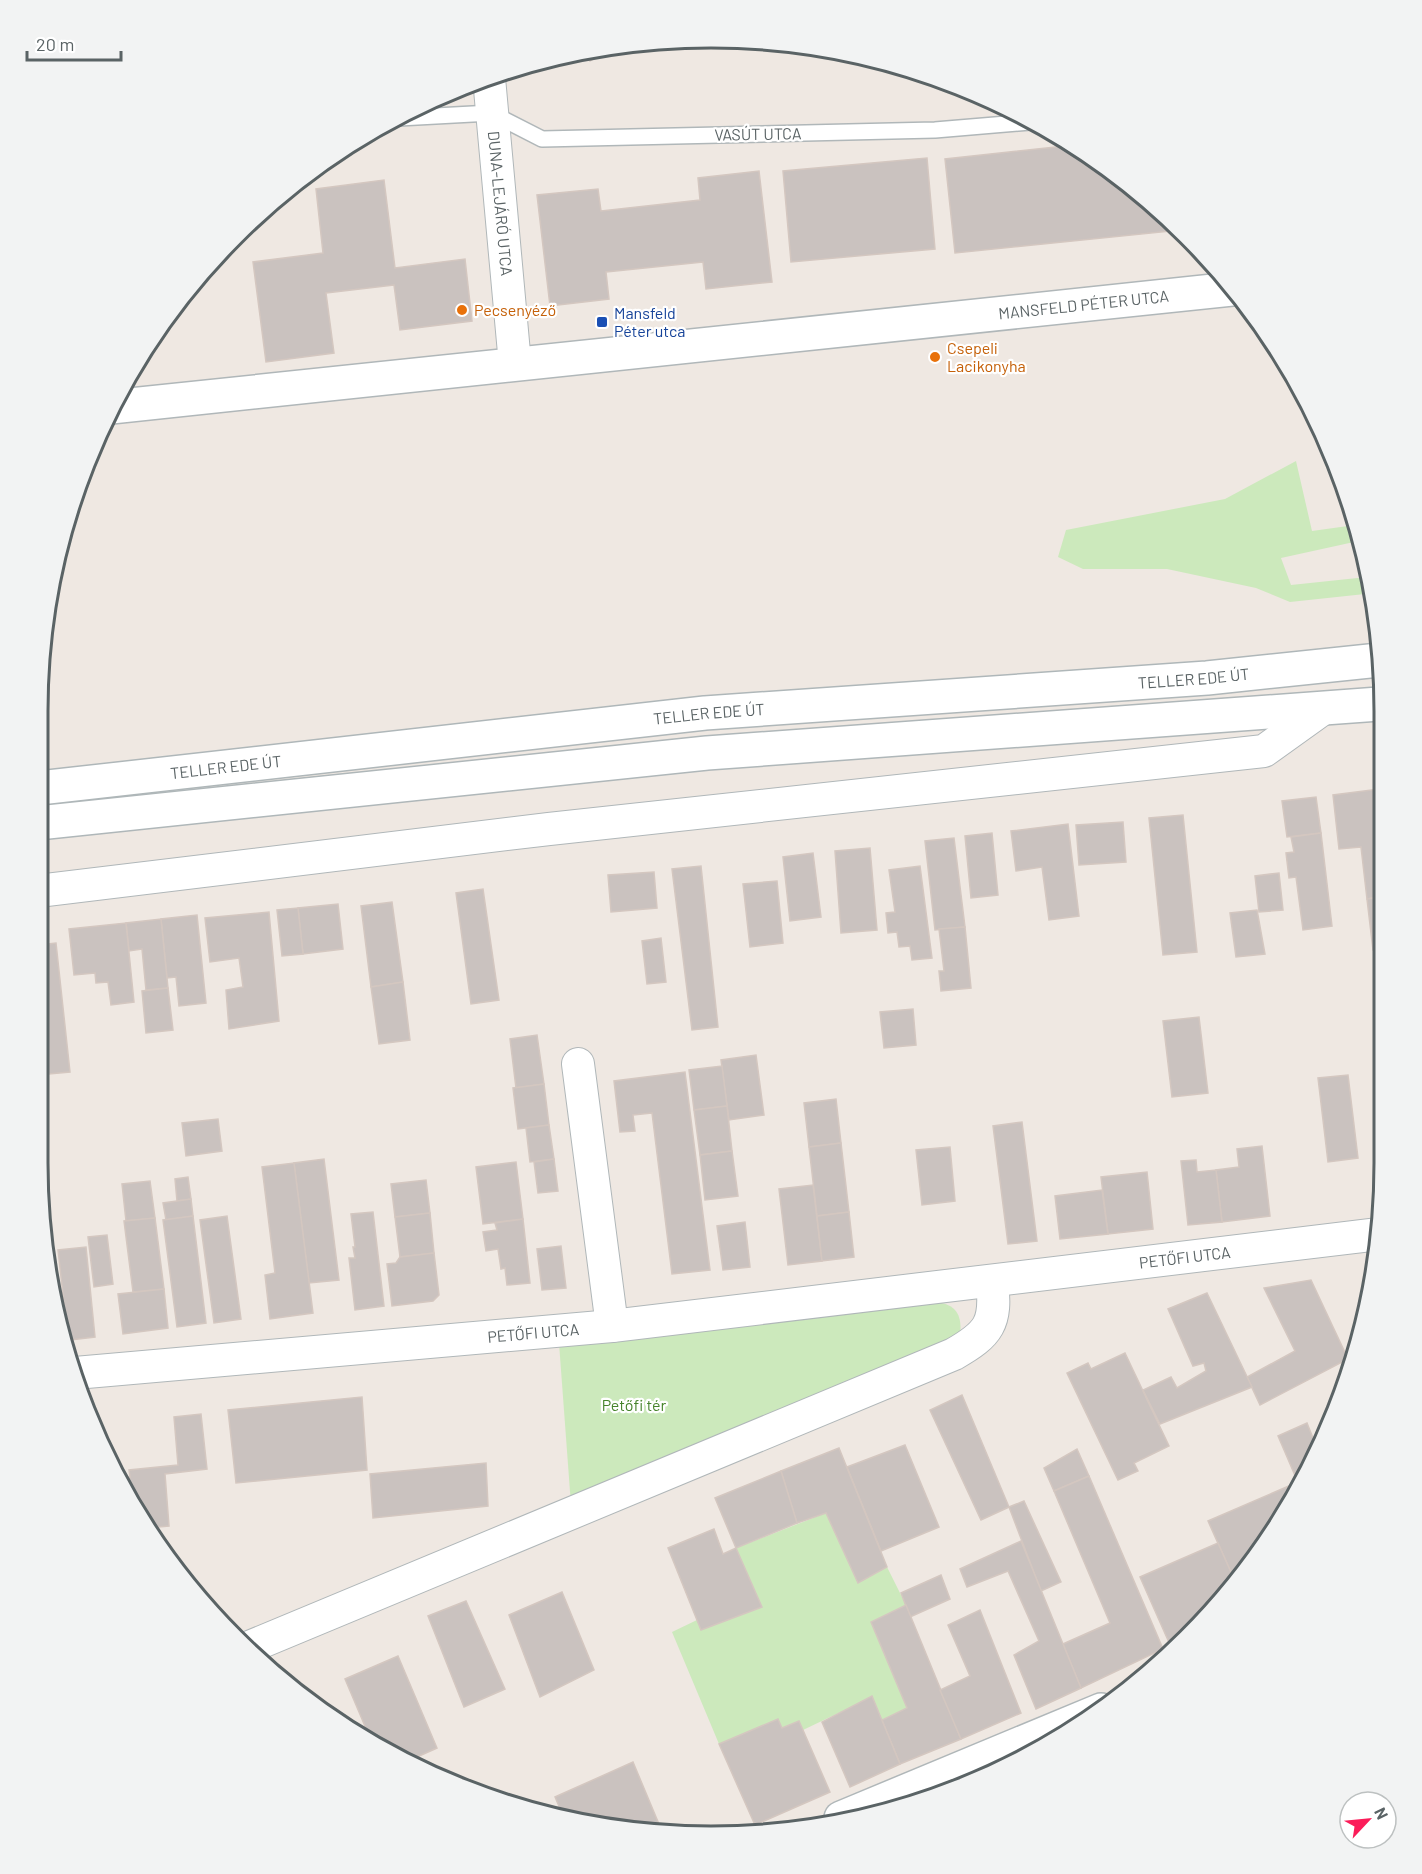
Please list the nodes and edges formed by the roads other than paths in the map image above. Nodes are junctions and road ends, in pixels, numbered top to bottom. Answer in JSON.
{"nodes":[{"id":1,"x":489,"y":86,"type":"edge"},
{"id":2,"x":491,"y":113,"type":"junction"},
{"id":3,"x":416,"y":117,"type":"edge"},
{"id":4,"x":1017,"y":123,"type":"edge"},
{"id":5,"x":1223,"y":290,"type":"edge"},
{"id":6,"x":515,"y":364,"type":"junction"},
{"id":7,"x":123,"y":406,"type":"edge"},
{"id":8,"x":1372,"y":661,"type":"edge"},
{"id":9,"x":1374,"y":704,"type":"edge"},
{"id":10,"x":1324,"y":708,"type":"junction"},
{"id":11,"x":48,"y":787,"type":"edge"},
{"id":12,"x":48,"y":822,"type":"edge"},
{"id":13,"x":48,"y":890,"type":"edge"},
{"id":14,"x":578,"y":1064,"type":"dead end"},
{"id":15,"x":1370,"y":1235,"type":"edge"},
{"id":16,"x":992,"y":1282,"type":"junction"},
{"id":17,"x":612,"y":1326,"type":"junction"},
{"id":18,"x":82,"y":1372,"type":"edge"},
{"id":19,"x":256,"y":1644,"type":"edge"},
{"id":20,"x":1054,"y":1729,"type":"edge"},
{"id":21,"x":870,"y":1806,"type":"edge"}],
"edges":[{"from":1,"to":2,"type":"street","name":"DUNA-LEJÁRÓ UTCA"},
{"from":2,"to":3,"type":"lane"},
{"from":2,"to":4,"type":"lane","name":"VASÚT UTCA"},
{"from":2,"to":6,"type":"street","name":"DUNA-LEJÁRÓ UTCA"},
{"from":5,"to":6,"type":"main road","name":"MANSFELD PÉTER UTCA"},
{"from":6,"to":7,"type":"main road","name":"MANSFELD PÉTER UTCA"},
{"from":8,"to":11,"type":"main road","name":"TELLER EDE ÚT"},
{"from":9,"to":10,"type":"main road","name":"TELLER EDE ÚT"},
{"from":10,"to":12,"type":"main road","name":"TELLER EDE ÚT"},
{"from":10,"to":13,"type":"street"},
{"from":14,"to":17,"type":"street"},
{"from":15,"to":16,"type":"street","name":"PETŐFI UTCA"},
{"from":16,"to":17,"type":"street","name":"PETŐFI UTCA"},
{"from":16,"to":19,"type":"street"},
{"from":17,"to":18,"type":"street","name":"PETŐFI UTCA"},
{"from":20,"to":21,"type":"main road"}]}
